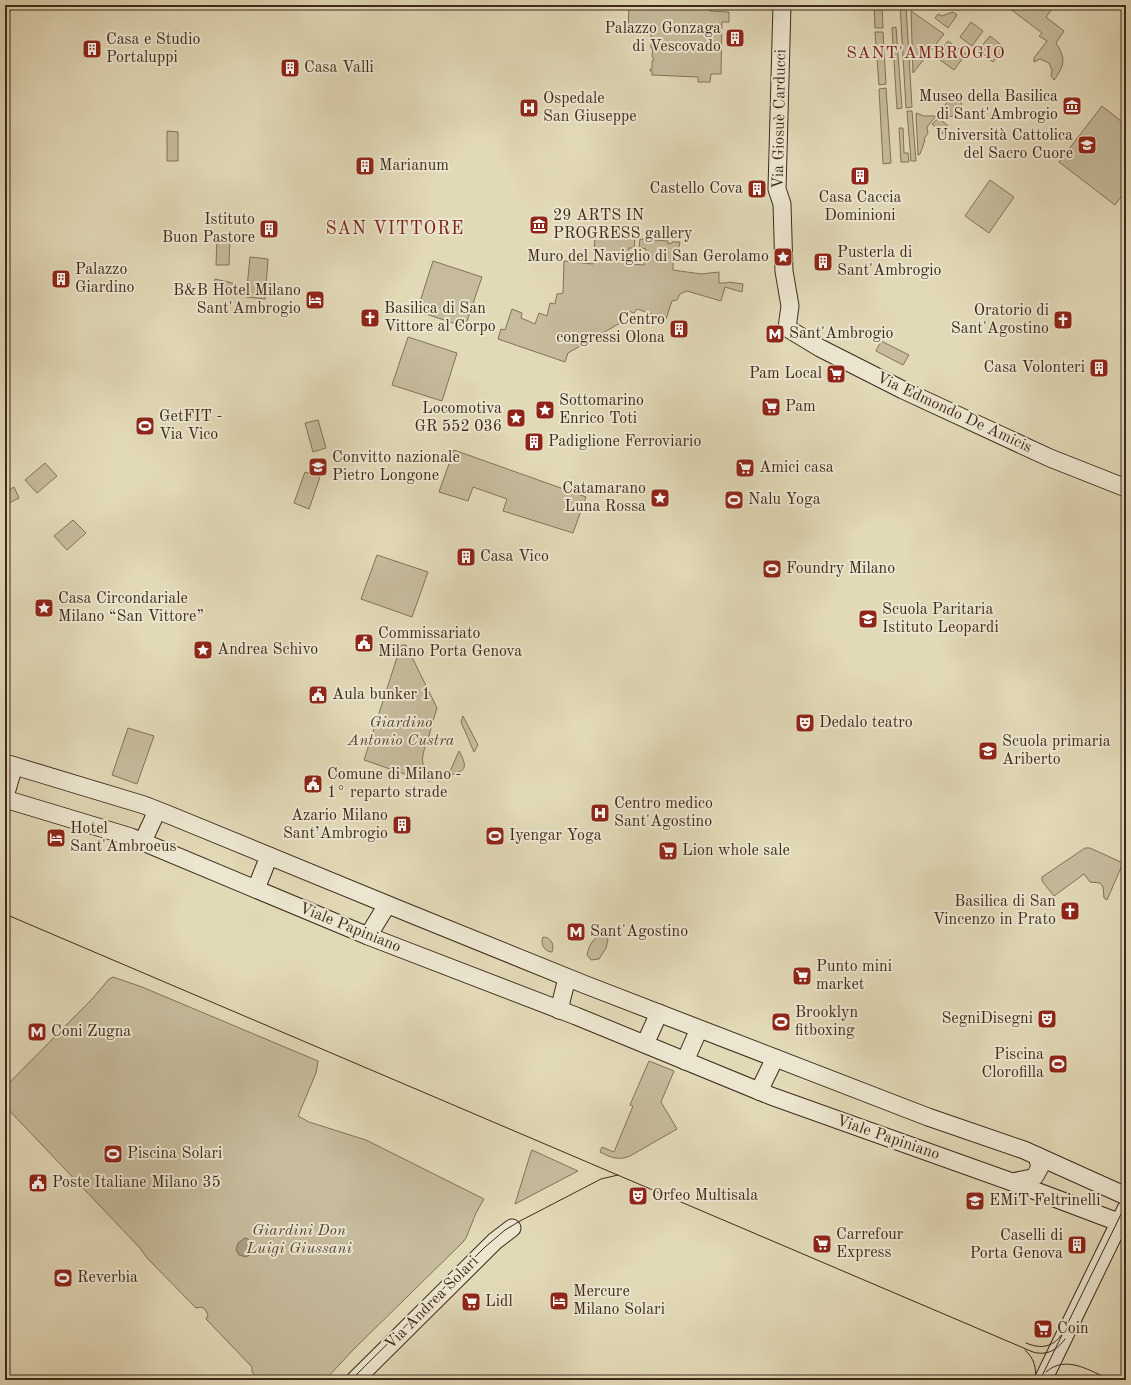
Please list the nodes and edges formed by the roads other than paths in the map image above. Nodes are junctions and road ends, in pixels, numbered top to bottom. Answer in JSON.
{"nodes":[{"id":1,"x":782,"y":5,"type":"edge"},
{"id":2,"x":787,"y":328,"type":"joint"},
{"id":3,"x":1126,"y":488,"type":"edge"},
{"id":4,"x":10,"y":765,"type":"edge"},
{"id":5,"x":5,"y":796,"type":"edge"},
{"id":6,"x":5,"y":799,"type":"edge"},
{"id":7,"x":157,"y":811,"type":"junction"},
{"id":8,"x":143,"y":842,"type":"junction"},
{"id":9,"x":269,"y":856,"type":"junction"},
{"id":10,"x":256,"y":889,"type":"junction"},
{"id":11,"x":387,"y":905,"type":"junction"},
{"id":12,"x":368,"y":936,"type":"junction"},
{"id":13,"x":567,"y":978,"type":"junction"},
{"id":14,"x":559,"y":1010,"type":"junction"},
{"id":15,"x":659,"y":1013,"type":"junction"},
{"id":16,"x":699,"y":1029,"type":"junction"},
{"id":17,"x":645,"y":1044,"type":"junction"},
{"id":18,"x":775,"y":1058,"type":"junction"},
{"id":19,"x":685,"y":1061,"type":"junction"},
{"id":20,"x":759,"y":1091,"type":"junction"},
{"id":21,"x":1031,"y":1153,"type":"junction"},
{"id":22,"x":1015,"y":1183,"type":"junction"},
{"id":23,"x":1126,"y":1196,"type":"edge"},
{"id":24,"x":1124,"y":1219,"type":"edge"},
{"id":25,"x":512,"y":1228,"type":"dead end"},
{"id":26,"x":1049,"y":1369,"type":"edge"},
{"id":27,"x":355,"y":1380,"type":"edge"}],
"edges":[{"from":1,"to":2,"type":"main road","name":"Via Giosuè Carducci"},
{"from":2,"to":3,"type":"main road","name":"Via Edmondo De Amicis"},
{"from":4,"to":5,"type":"main road"},
{"from":4,"to":7,"type":"main road","name":"Viale Papiniano"},
{"from":6,"to":8,"type":"main road","name":"Viale Papiniano"},
{"from":7,"to":8,"type":"main road"},
{"from":7,"to":9,"type":"main road","name":"Viale Papiniano"},
{"from":8,"to":10,"type":"main road","name":"Viale Papiniano"},
{"from":9,"to":10,"type":"main road"},
{"from":9,"to":11,"type":"main road","name":"Viale Papiniano"},
{"from":10,"to":12,"type":"main road","name":"Viale Papiniano"},
{"from":11,"to":12,"type":"main road"},
{"from":11,"to":13,"type":"main road","name":"Viale Papiniano"},
{"from":12,"to":14,"type":"main road","name":"Viale Papiniano"},
{"from":13,"to":14,"type":"main road"},
{"from":13,"to":15,"type":"main road","name":"Viale Papiniano"},
{"from":14,"to":17,"type":"main road","name":"Viale Papiniano"},
{"from":15,"to":16,"type":"main road","name":"Viale Papiniano"},
{"from":15,"to":17,"type":"main road"},
{"from":16,"to":18,"type":"main road","name":"Viale Papiniano"},
{"from":16,"to":19,"type":"main road"},
{"from":17,"to":19,"type":"main road","name":"Viale Papiniano"},
{"from":18,"to":20,"type":"main road"},
{"from":18,"to":21,"type":"main road","name":"Viale Papiniano"},
{"from":19,"to":20,"type":"main road","name":"Viale Papiniano"},
{"from":20,"to":22,"type":"main road","name":"Viale Papiniano"},
{"from":21,"to":22,"type":"main road"},
{"from":21,"to":23,"type":"main road","name":"Viale Papiniano"},
{"from":22,"to":24,"type":"main road","name":"Viale Papiniano"},
{"from":24,"to":26,"type":"main road"},
{"from":25,"to":27,"type":"main road","name":"Via Andrea Solari"}]}
